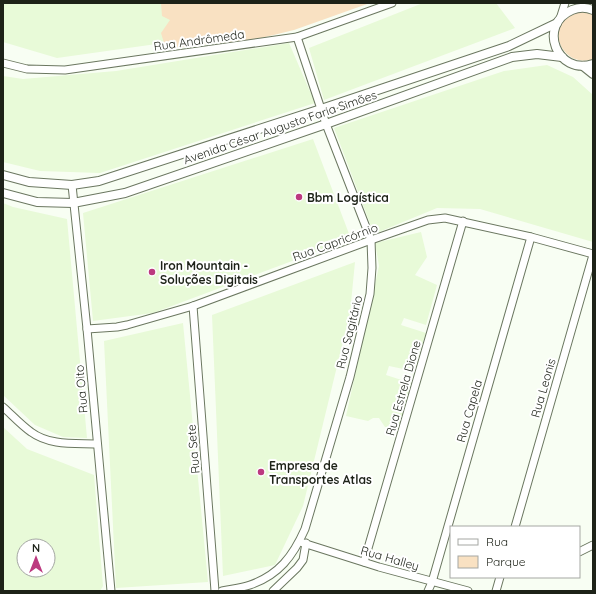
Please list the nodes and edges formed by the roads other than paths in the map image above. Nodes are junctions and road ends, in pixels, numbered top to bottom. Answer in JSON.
{"nodes":[{"id":1,"x":392,"y":3,"type":"edge"},
{"id":2,"x":565,"y":3,"type":"edge"},
{"id":3,"x":588,"y":7,"type":"edge"},
{"id":4,"x":559,"y":21,"type":"junction"},
{"id":5,"x":297,"y":37,"type":"junction"},
{"id":6,"x":562,"y":57,"type":"junction"},
{"id":7,"x":3,"y":62,"type":"edge"},
{"id":8,"x":593,"y":64,"type":"edge"},
{"id":9,"x":583,"y":66,"type":"junction"},
{"id":10,"x":593,"y":74,"type":"edge"},
{"id":11,"x":321,"y":110,"type":"junction"},
{"id":12,"x":326,"y":124,"type":"junction"},
{"id":13,"x":3,"y":175,"type":"edge"},
{"id":14,"x":72,"y":185,"type":"junction"},
{"id":15,"x":3,"y":193,"type":"edge"},
{"id":16,"x":73,"y":203,"type":"junction"},
{"id":17,"x":463,"y":221,"type":"junction"},
{"id":18,"x":530,"y":237,"type":"junction"},
{"id":19,"x":371,"y":240,"type":"junction"},
{"id":20,"x":593,"y":254,"type":"edge"},
{"id":21,"x":193,"y":306,"type":"junction"},
{"id":22,"x":87,"y":329,"type":"junction"},
{"id":23,"x":3,"y":407,"type":"edge"},
{"id":24,"x":97,"y":444,"type":"junction"},
{"id":25,"x":514,"y":526,"type":"edge"},
{"id":26,"x":303,"y":542,"type":"junction"},
{"id":27,"x":593,"y":545,"type":"edge"},
{"id":28,"x":580,"y":552,"type":"edge"},
{"id":29,"x":364,"y":562,"type":"junction"},
{"id":30,"x":500,"y":578,"type":"edge"},
{"id":31,"x":432,"y":582,"type":"junction"},
{"id":32,"x":111,"y":591,"type":"edge"},
{"id":33,"x":215,"y":591,"type":"edge"},
{"id":34,"x":222,"y":591,"type":"edge"},
{"id":35,"x":273,"y":591,"type":"edge"},
{"id":36,"x":428,"y":591,"type":"edge"},
{"id":37,"x":468,"y":591,"type":"edge"},
{"id":38,"x":496,"y":591,"type":"edge"}],
"edges":[{"from":1,"to":5,"type":"street","name":"Rua Andrômeda"},
{"from":2,"to":4,"type":"street"},
{"from":3,"to":4,"type":"street","name":"Avenida César Augusto Faria Simões"},
{"from":4,"to":6,"type":"street"},
{"from":4,"to":11,"type":"street","name":"Avenida César Augusto Faria Simões"},
{"from":5,"to":7,"type":"street","name":"Rua Andrômeda"},
{"from":5,"to":11,"type":"street","name":"Rua Sagitário"},
{"from":6,"to":9,"type":"street","name":"Avenida César Augusto Faria Simões"},
{"from":6,"to":12,"type":"street","name":"Avenida César Augusto Faria Simões"},
{"from":8,"to":9,"type":"street"},
{"from":9,"to":10,"type":"street","name":"Avenida César Augusto Faria Simões"},
{"from":11,"to":12,"type":"street","name":"Rua Sagitário"},
{"from":11,"to":14,"type":"street","name":"Avenida César Augusto Faria Simões"},
{"from":12,"to":16,"type":"street","name":"Avenida César Augusto Faria Simões"},
{"from":12,"to":19,"type":"street","name":"Rua Sagitário"},
{"from":13,"to":14,"type":"street","name":"Avenida César Augusto Faria Simões"},
{"from":14,"to":16,"type":"street","name":"Rua Oito"},
{"from":15,"to":16,"type":"street","name":"Avenida César Augusto Faria Simões"},
{"from":16,"to":22,"type":"street","name":"Rua Oito"},
{"from":17,"to":18,"type":"street","name":"Rua Capricórnio"},
{"from":17,"to":19,"type":"street","name":"Rua Capricórnio"},
{"from":17,"to":29,"type":"street","name":"Rua Estrela Dione"},
{"from":18,"to":20,"type":"street","name":"Rua Capricórnio"},
{"from":18,"to":31,"type":"street","name":"Rua Capela"},
{"from":19,"to":21,"type":"street","name":"Rua Capricórnio"},
{"from":19,"to":26,"type":"street","name":"Rua Sagitário"},
{"from":20,"to":25,"type":"street","name":"Rua Leonis"},
{"from":21,"to":22,"type":"street","name":"Rua Capricórnio"},
{"from":21,"to":33,"type":"street","name":"Rua Sete"},
{"from":22,"to":24,"type":"street","name":"Rua Oito"},
{"from":23,"to":24,"type":"street"},
{"from":24,"to":32,"type":"street","name":"Rua Oito"},
{"from":26,"to":29,"type":"street","name":"Rua Halley"},
{"from":26,"to":34,"type":"street","name":"Rua Sagitário"},
{"from":26,"to":35,"type":"street"},
{"from":27,"to":28,"type":"street"},
{"from":29,"to":31,"type":"street","name":"Rua Halley"},
{"from":30,"to":38,"type":"street"},
{"from":31,"to":36,"type":"street","name":"Rua Capela"},
{"from":31,"to":37,"type":"street","name":"Rua Halley"}]}
